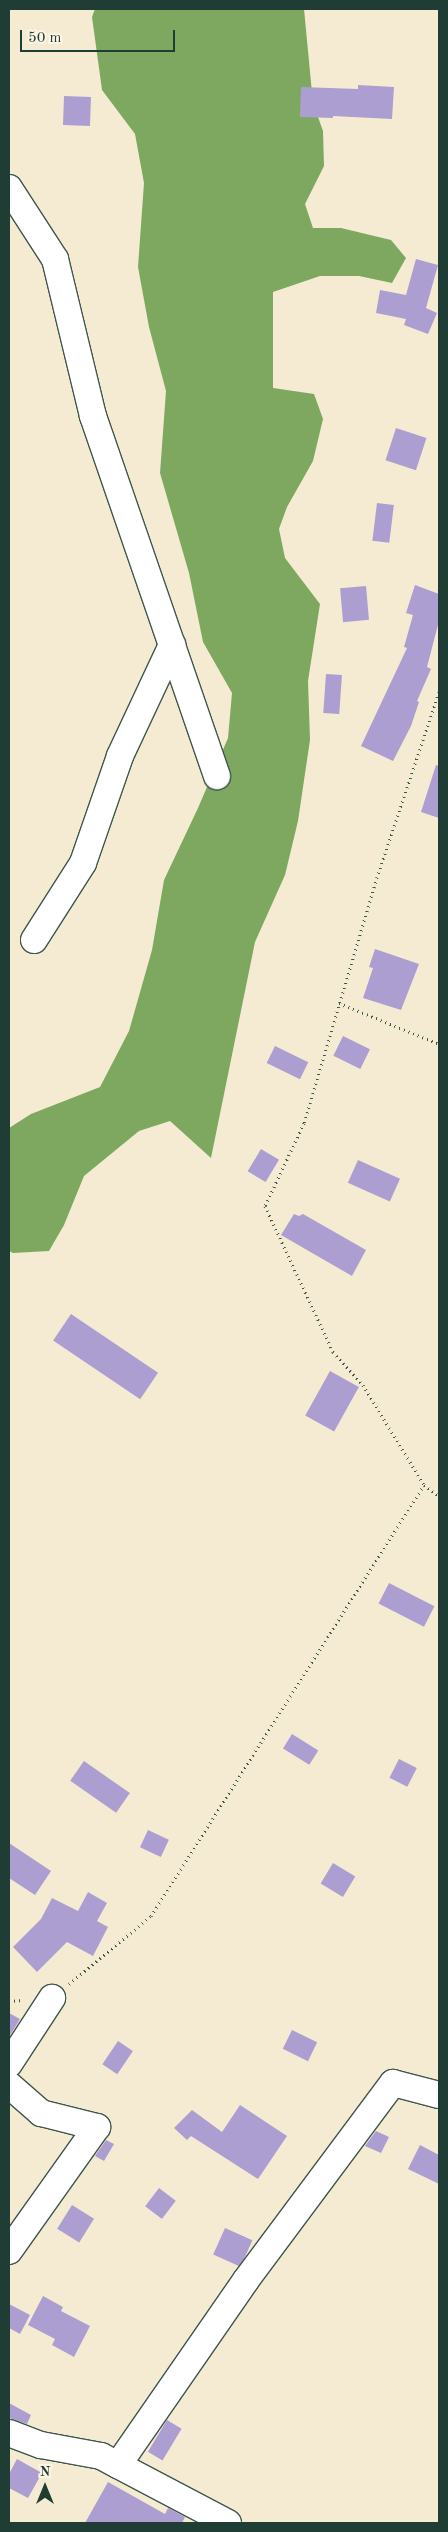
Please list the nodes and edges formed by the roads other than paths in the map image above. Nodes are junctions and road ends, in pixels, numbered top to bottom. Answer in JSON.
{"nodes":[{"id":1,"x":9,"y":188,"type":"edge"},
{"id":2,"x":172,"y":645,"type":"junction"},
{"id":3,"x":217,"y":776,"type":"dead end"},
{"id":4,"x":34,"y":940,"type":"dead end"},
{"id":5,"x":52,"y":1998,"type":"road end"},
{"id":6,"x":9,"y":2064,"type":"edge"},
{"id":7,"x":9,"y":2085,"type":"edge"},
{"id":8,"x":439,"y":2095,"type":"edge"},
{"id":9,"x":9,"y":2252,"type":"edge"},
{"id":10,"x":9,"y":2433,"type":"edge"},
{"id":11,"x":118,"y":2465,"type":"junction"},
{"id":12,"x":228,"y":2523,"type":"edge"}],
"edges":[{"from":1,"to":2,"type":"street"},
{"from":2,"to":3,"type":"street"},
{"from":2,"to":4,"type":"street"},
{"from":5,"to":6,"type":"street"},
{"from":7,"to":9,"type":"street"},
{"from":8,"to":11,"type":"street"},
{"from":10,"to":11,"type":"street"},
{"from":11,"to":12,"type":"street"}]}
